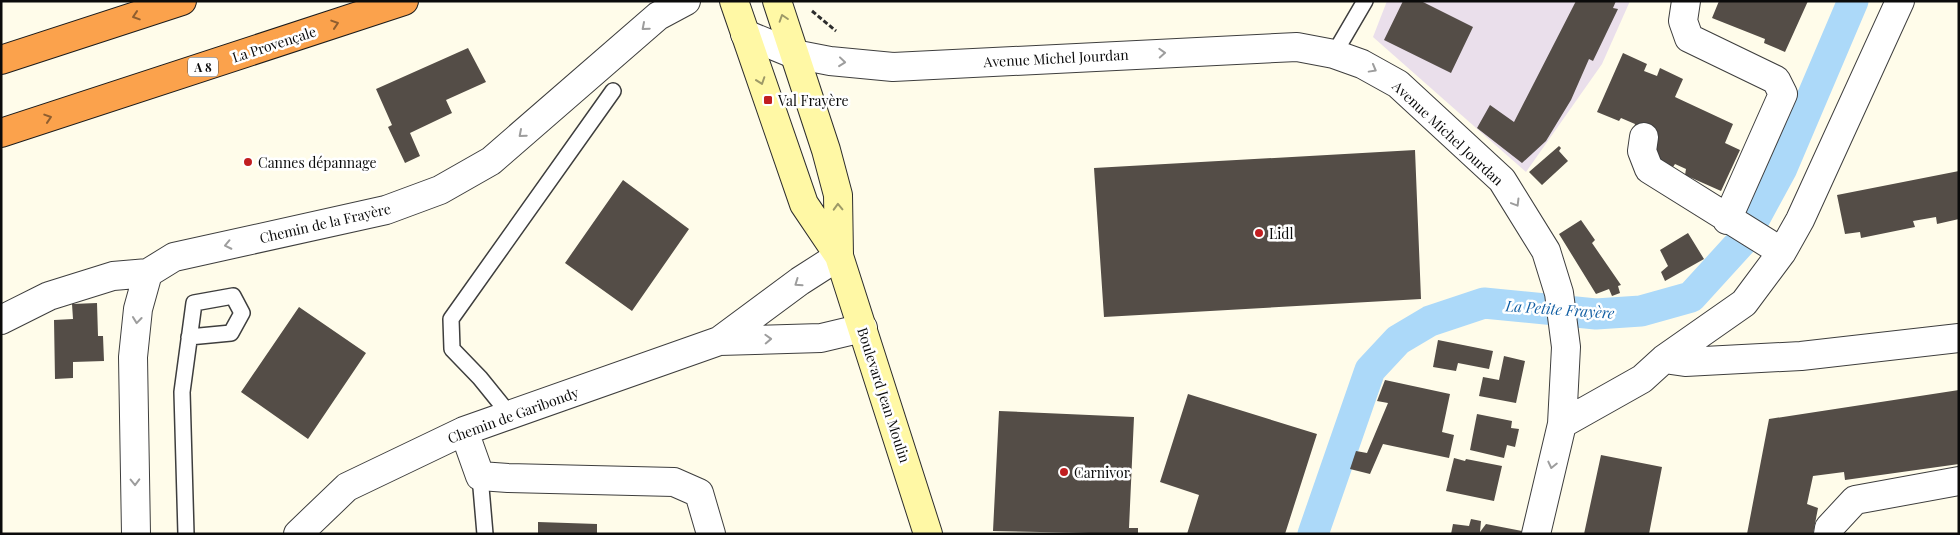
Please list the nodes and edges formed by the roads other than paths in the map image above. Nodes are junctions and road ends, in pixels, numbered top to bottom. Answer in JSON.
{"nodes":[{"id":1,"x":182,"y":1,"type":"edge"},
{"id":2,"x":404,"y":1,"type":"edge"},
{"id":3,"x":686,"y":1,"type":"edge"},
{"id":4,"x":734,"y":1,"type":"edge"},
{"id":5,"x":777,"y":1,"type":"edge"},
{"id":6,"x":1365,"y":1,"type":"edge"},
{"id":7,"x":1686,"y":1,"type":"edge"},
{"id":8,"x":1900,"y":1,"type":"edge"},
{"id":9,"x":745,"y":34,"type":"junction"},
{"id":10,"x":794,"y":54,"type":"junction"},
{"id":11,"x":1334,"y":54,"type":"junction"},
{"id":12,"x":1,"y":60,"type":"edge"},
{"id":13,"x":613,"y":91,"type":"dead end"},
{"id":14,"x":1,"y":133,"type":"edge"},
{"id":15,"x":1644,"y":137,"type":"dead end"},
{"id":16,"x":1730,"y":221,"type":"junction"},
{"id":17,"x":1772,"y":246,"type":"junction"},
{"id":18,"x":839,"y":256,"type":"junction"},
{"id":19,"x":148,"y":273,"type":"junction"},
{"id":20,"x":1,"y":320,"type":"edge"},
{"id":21,"x":863,"y":328,"type":"junction"},
{"id":22,"x":189,"y":337,"type":"dead end"},
{"id":23,"x":1959,"y":338,"type":"edge"},
{"id":24,"x":719,"y":341,"type":"junction"},
{"id":25,"x":1664,"y":358,"type":"junction"},
{"id":26,"x":510,"y":415,"type":"junction"},
{"id":27,"x":1562,"y":424,"type":"junction"},
{"id":28,"x":464,"y":431,"type":"junction"},
{"id":29,"x":480,"y":476,"type":"junction"},
{"id":30,"x":1959,"y":481,"type":"edge"},
{"id":31,"x":136,"y":534,"type":"edge"},
{"id":32,"x":186,"y":534,"type":"edge"},
{"id":33,"x":298,"y":534,"type":"edge"},
{"id":34,"x":484,"y":534,"type":"edge"},
{"id":35,"x":711,"y":534,"type":"edge"},
{"id":36,"x":928,"y":534,"type":"edge"},
{"id":37,"x":1536,"y":534,"type":"edge"},
{"id":38,"x":1828,"y":534,"type":"edge"}],
"edges":[{"from":1,"to":12,"type":"highway","one_way":true},
{"from":14,"to":2,"type":"highway","name":"La Provençale","number":"A 8","one_way":true},
{"from":3,"to":19,"type":"street","name":"Chemin de la Frayère","one_way":true},
{"from":4,"to":9,"type":"main road"},
{"from":10,"to":5,"type":"main road","one_way":true},
{"from":6,"to":11,"type":"lane"},
{"from":7,"to":16,"type":"street"},
{"from":8,"to":17,"type":"street"},
{"from":9,"to":10,"type":"street","name":"Avenue Michel Jourdan"},
{"from":9,"to":18,"type":"main road","one_way":true},
{"from":10,"to":11,"type":"street","name":"Avenue Michel Jourdan","one_way":true},
{"from":18,"to":10,"type":"main road","one_way":true},
{"from":11,"to":27,"type":"street","name":"Avenue Michel Jourdan","one_way":true},
{"from":13,"to":26,"type":"lane"},
{"from":15,"to":16,"type":"street"},
{"from":16,"to":17,"type":"street"},
{"from":17,"to":25,"type":"street"},
{"from":18,"to":21,"type":"main road","name":"Boulevard Jean Moulin"},
{"from":18,"to":24,"type":"street","name":"Chemin de Garibondy","one_way":true},
{"from":19,"to":20,"type":"street","name":"Chemin de la Frayère"},
{"from":19,"to":31,"type":"street","one_way":true},
{"from":24,"to":21,"type":"street","name":"Chemin de Garibondy","one_way":true},
{"from":21,"to":36,"type":"main road","name":"Boulevard Jean Moulin"},
{"from":22,"to":32,"type":"lane"},
{"from":23,"to":25,"type":"street"},
{"from":24,"to":26,"type":"street","name":"Chemin de Garibondy"},
{"from":25,"to":27,"type":"street"},
{"from":26,"to":28,"type":"street","name":"Chemin de Garibondy"},
{"from":27,"to":37,"type":"street","name":"Avenue Michel Jourdan","one_way":true},
{"from":28,"to":29,"type":"street"},
{"from":28,"to":33,"type":"street","name":"Chemin de Garibondy"},
{"from":29,"to":34,"type":"lane"},
{"from":29,"to":35,"type":"street"},
{"from":30,"to":38,"type":"street"}]}
